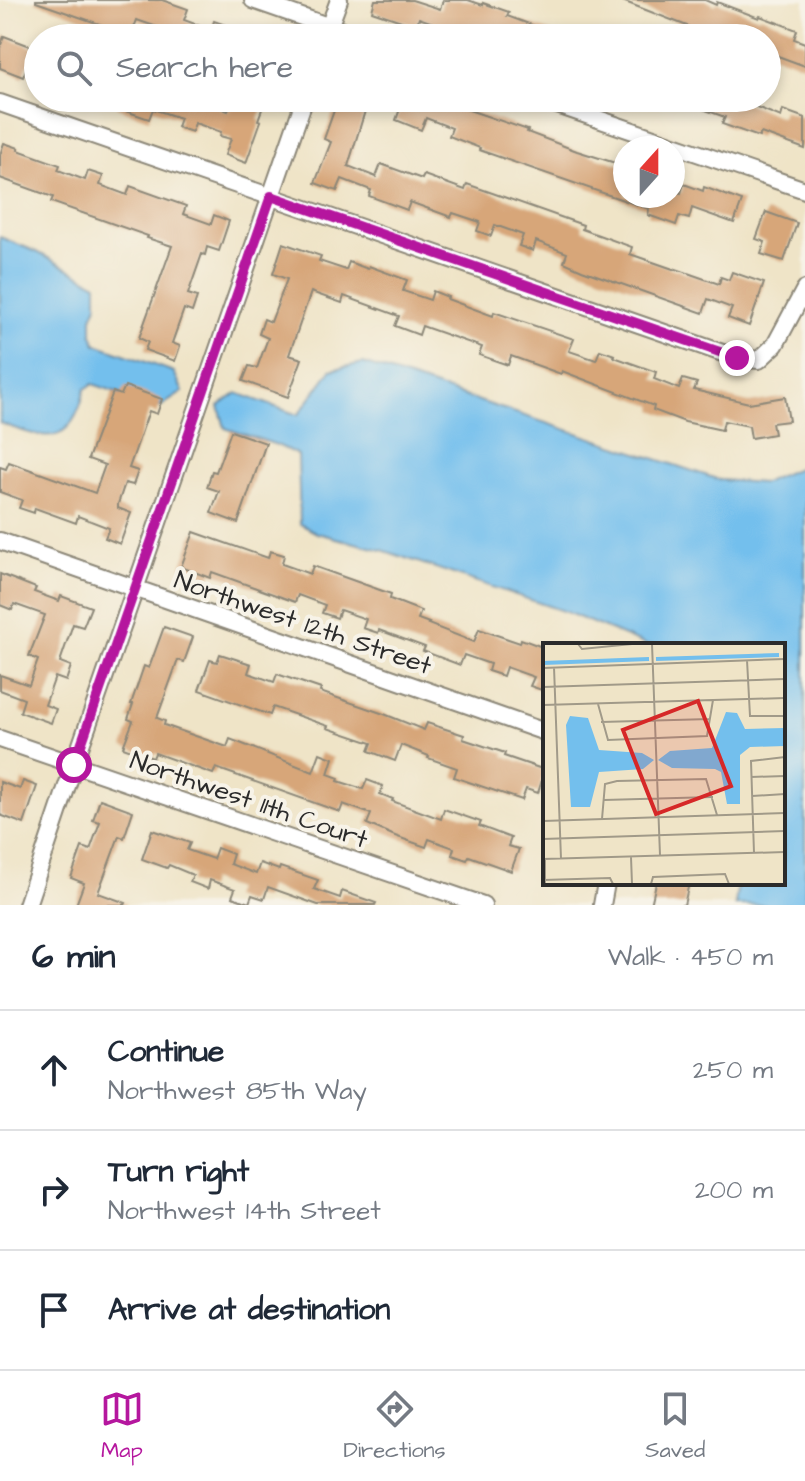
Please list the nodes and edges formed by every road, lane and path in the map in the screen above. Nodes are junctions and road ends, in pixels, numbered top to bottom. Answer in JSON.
{"nodes":[{"id":1,"x":253,"y":0,"type":"edge"},
{"id":2,"x":339,"y":0,"type":"edge"},
{"id":3,"x":308,"y":24,"type":"edge"},
{"id":4,"x":330,"y":24,"type":"edge"},
{"id":5,"x":0,"y":103,"type":"edge"},
{"id":6,"x":24,"y":111,"type":"edge"},
{"id":7,"x":26,"y":112,"type":"edge"},
{"id":8,"x":300,"y":112,"type":"edge"},
{"id":9,"x":578,"y":112,"type":"edge"},
{"id":10,"x":805,"y":190,"type":"edge"},
{"id":11,"x":271,"y":196,"type":"junction"},
{"id":12,"x":805,"y":289,"type":"edge"},
{"id":13,"x":0,"y":541,"type":"edge"},
{"id":14,"x":135,"y":590,"type":"junction"},
{"id":15,"x":543,"y":731,"type":"edge"},
{"id":16,"x":0,"y":739,"type":"edge"},
{"id":17,"x":74,"y":765,"type":"junction"},
{"id":18,"x":606,"y":885,"type":"edge"},
{"id":19,"x":27,"y":905,"type":"edge"},
{"id":20,"x":483,"y":905,"type":"edge"},
{"id":21,"x":602,"y":905,"type":"edge"}],
"edges":[{"from":1,"to":3,"type":"street"},
{"from":2,"to":4,"type":"street"},
{"from":5,"to":6,"type":"street"},
{"from":7,"to":11,"type":"street"},
{"from":8,"to":11,"type":"street"},
{"from":9,"to":10,"type":"street"},
{"from":11,"to":12,"type":"street"},
{"from":11,"to":14,"type":"street"},
{"from":13,"to":14,"type":"street","name":"Northwest 12th Street"},
{"from":14,"to":15,"type":"street","name":"Northwest 12th Street"},
{"from":14,"to":17,"type":"street"},
{"from":16,"to":17,"type":"street","name":"Northwest 11th Court"},
{"from":17,"to":19,"type":"street"},
{"from":17,"to":20,"type":"street","name":"Northwest 11th Court"},
{"from":18,"to":21,"type":"street"}]}
